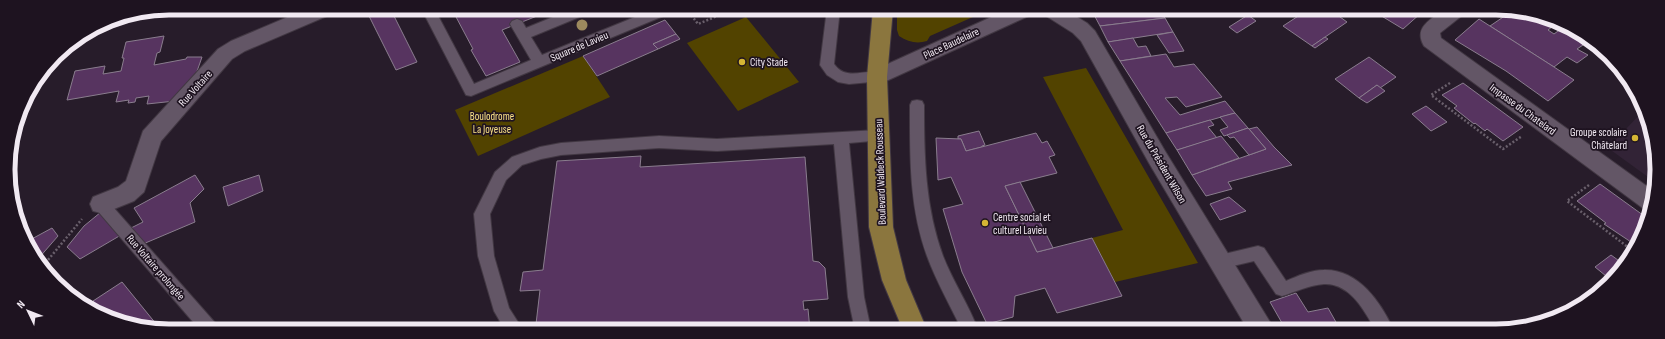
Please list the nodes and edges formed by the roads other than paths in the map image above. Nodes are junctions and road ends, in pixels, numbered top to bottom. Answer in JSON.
{"nodes":[{"id":1,"x":311,"y":15,"type":"edge"},
{"id":2,"x":431,"y":15,"type":"edge"},
{"id":3,"x":567,"y":15,"type":"edge"},
{"id":4,"x":651,"y":15,"type":"edge"},
{"id":5,"x":832,"y":15,"type":"edge"},
{"id":6,"x":882,"y":15,"type":"edge"},
{"id":7,"x":1013,"y":15,"type":"edge"},
{"id":8,"x":1059,"y":15,"type":"edge"},
{"id":9,"x":1450,"y":15,"type":"edge"},
{"id":10,"x":539,"y":62,"type":"junction"},
{"id":11,"x":877,"y":77,"type":"junction"},
{"id":12,"x":917,"y":104,"type":"dead end"},
{"id":13,"x":878,"y":136,"type":"junction"},
{"id":14,"x":841,"y":138,"type":"junction"},
{"id":15,"x":1647,"y":199,"type":"edge"},
{"id":16,"x":101,"y":204,"type":"joint"},
{"id":17,"x":1220,"y":262,"type":"junction"},
{"id":18,"x":205,"y":324,"type":"edge"},
{"id":19,"x":511,"y":324,"type":"edge"},
{"id":20,"x":862,"y":324,"type":"edge"},
{"id":21,"x":912,"y":324,"type":"edge"},
{"id":22,"x":967,"y":324,"type":"edge"},
{"id":23,"x":1257,"y":324,"type":"edge"},
{"id":24,"x":1382,"y":324,"type":"edge"}],
"edges":[{"from":1,"to":16,"type":"street","name":"Rue Voltaire"},
{"from":2,"to":10,"type":"lane"},
{"from":3,"to":10,"type":"lane","name":"Square de Lavieu"},
{"from":4,"to":10,"type":"lane","name":"Square de Lavieu"},
{"from":5,"to":11,"type":"lane"},
{"from":6,"to":11,"type":"main road","name":"Boulevard Waldeck Rousseau"},
{"from":7,"to":11,"type":"street","name":"Place Baudelaire"},
{"from":8,"to":17,"type":"street","name":"Rue du Président Wilson"},
{"from":9,"to":15,"type":"street","name":"Impasse du Chatelard"},
{"from":11,"to":13,"type":"main road","name":"Boulevard Waldeck Rousseau"},
{"from":12,"to":22,"type":"lane"},
{"from":13,"to":14,"type":"lane"},
{"from":13,"to":21,"type":"main road","name":"Boulevard Waldeck Rousseau"},
{"from":14,"to":19,"type":"lane"},
{"from":14,"to":20,"type":"lane"},
{"from":16,"to":18,"type":"lane","name":"Rue Voltaire prolongée"},
{"from":17,"to":23,"type":"street","name":"Rue du Président Wilson"},
{"from":17,"to":24,"type":"lane"}]}
